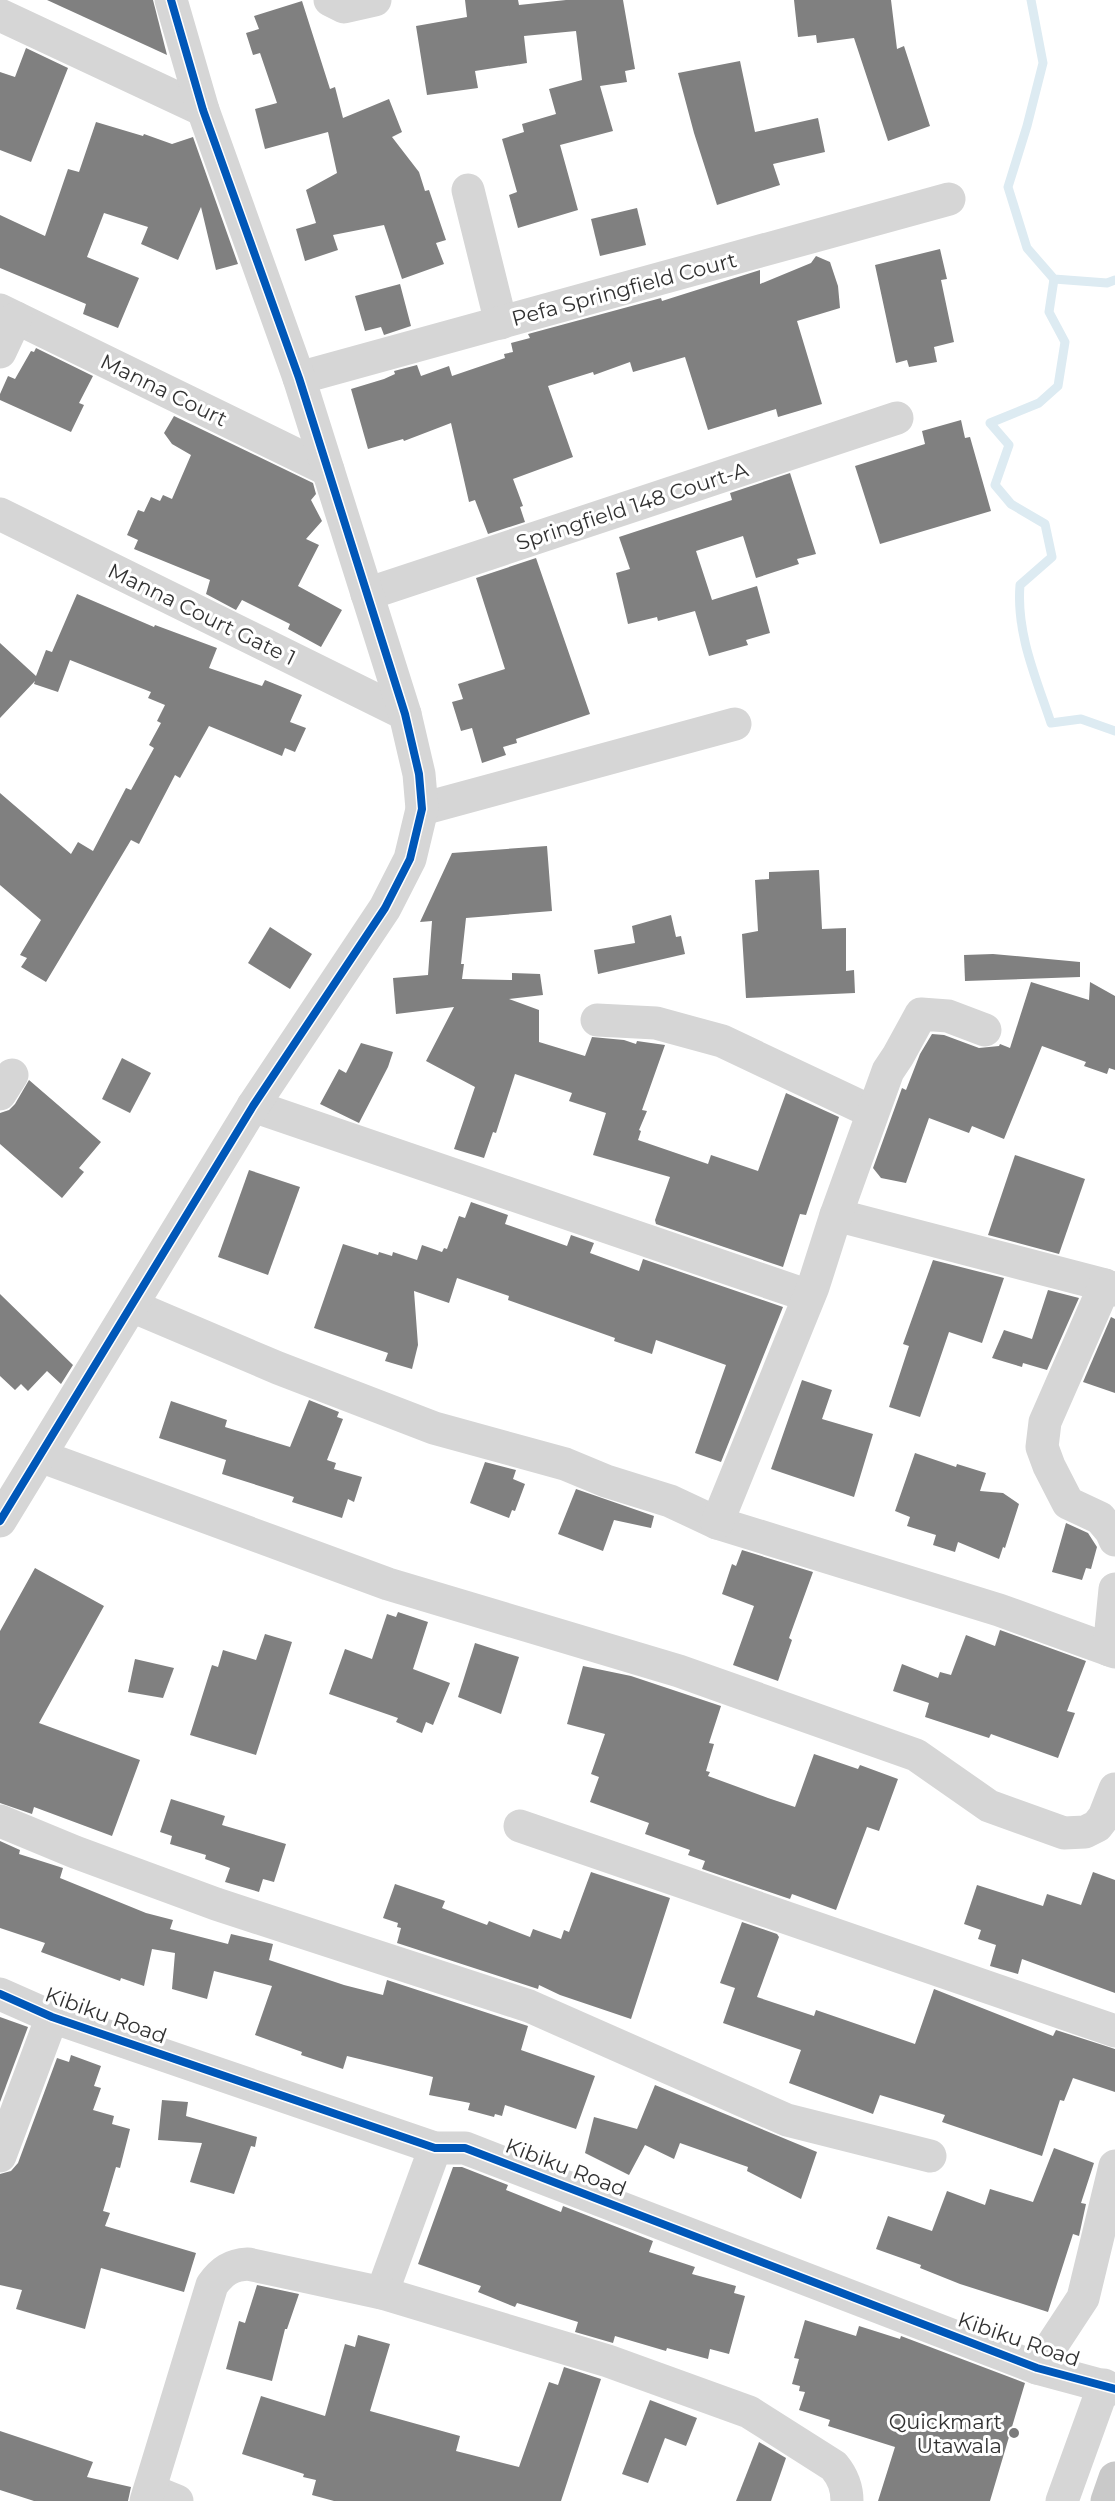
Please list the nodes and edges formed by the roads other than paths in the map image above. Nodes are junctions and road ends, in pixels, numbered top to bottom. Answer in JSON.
{"nodes":[{"id":1,"x":171,"y":0,"type":"edge"},
{"id":2,"x":330,"y":0,"type":"edge"},
{"id":3,"x":375,"y":0,"type":"edge"},
{"id":4,"x":0,"y":15,"type":"edge"},
{"id":5,"x":203,"y":110,"type":"junction"},
{"id":6,"x":468,"y":190,"type":"dead end"},
{"id":7,"x":949,"y":199,"type":"dead end"},
{"id":8,"x":8,"y":314,"type":"edge"},
{"id":9,"x":501,"y":323,"type":"junction"},
{"id":10,"x":0,"y":352,"type":"edge"},
{"id":11,"x":299,"y":378,"type":"junction"},
{"id":12,"x":897,"y":418,"type":"dead end"},
{"id":13,"x":328,"y":470,"type":"junction"},
{"id":14,"x":0,"y":514,"type":"edge"},
{"id":15,"x":367,"y":594,"type":"junction"},
{"id":16,"x":405,"y":714,"type":"junction"},
{"id":17,"x":735,"y":724,"type":"dead end"},
{"id":18,"x":422,"y":809,"type":"junction"},
{"id":19,"x":597,"y":1020,"type":"dead end"},
{"id":20,"x":984,"y":1030,"type":"dead end"},
{"id":21,"x":253,"y":1106,"type":"junction"},
{"id":22,"x":872,"y":1112,"type":"junction"},
{"id":23,"x":836,"y":1215,"type":"junction"},
{"id":24,"x":1110,"y":1288,"type":"edge"},
{"id":25,"x":809,"y":1296,"type":"junction"},
{"id":26,"x":132,"y":1306,"type":"junction"},
{"id":27,"x":40,"y":1456,"type":"junction"},
{"id":28,"x":0,"y":1521,"type":"edge"},
{"id":29,"x":717,"y":1523,"type":"junction"},
{"id":30,"x":1115,"y":1543,"type":"edge"},
{"id":31,"x":1115,"y":1573,"type":"edge"},
{"id":32,"x":1115,"y":1589,"type":"edge"},
{"id":33,"x":1112,"y":1651,"type":"edge"},
{"id":34,"x":1115,"y":1789,"type":"edge"},
{"id":35,"x":0,"y":1821,"type":"edge"},
{"id":36,"x":520,"y":1826,"type":"dead end"},
{"id":37,"x":0,"y":1994,"type":"edge"},
{"id":38,"x":52,"y":2017,"type":"junction"},
{"id":39,"x":1115,"y":2031,"type":"edge"},
{"id":40,"x":435,"y":2148,"type":"junction"},
{"id":41,"x":0,"y":2156,"type":"edge"},
{"id":42,"x":930,"y":2156,"type":"dead end"},
{"id":43,"x":1115,"y":2166,"type":"edge"},
{"id":44,"x":382,"y":2293,"type":"junction"},
{"id":45,"x":1037,"y":2368,"type":"junction"},
{"id":46,"x":1109,"y":2387,"type":"edge"},
{"id":47,"x":1115,"y":2478,"type":"edge"},
{"id":48,"x":158,"y":2497,"type":"edge"},
{"id":49,"x":847,"y":2501,"type":"edge"},
{"id":50,"x":1062,"y":2501,"type":"edge"},
{"id":51,"x":1107,"y":2501,"type":"edge"}],
"edges":[{"from":1,"to":5,"type":"street"},
{"from":2,"to":3,"type":"street"},
{"from":4,"to":5,"type":"street"},
{"from":5,"to":11,"type":"street"},
{"from":6,"to":9,"type":"street"},
{"from":7,"to":9,"type":"street","name":"Pefa Springfield Court"},
{"from":8,"to":10,"type":"street"},
{"from":8,"to":13,"type":"street","name":"Manna Court"},
{"from":9,"to":11,"type":"street","name":"Pefa Springfield Court"},
{"from":11,"to":13,"type":"street"},
{"from":12,"to":15,"type":"street","name":"Springfield 148 Court-A"},
{"from":13,"to":15,"type":"street"},
{"from":14,"to":16,"type":"street","name":"Manna Court Gate 1"},
{"from":15,"to":16,"type":"street"},
{"from":16,"to":18,"type":"street"},
{"from":17,"to":18,"type":"street"},
{"from":18,"to":21,"type":"street"},
{"from":19,"to":22,"type":"street"},
{"from":20,"to":22,"type":"street"},
{"from":21,"to":25,"type":"street"},
{"from":21,"to":26,"type":"street"},
{"from":22,"to":23,"type":"street"},
{"from":23,"to":24,"type":"street"},
{"from":23,"to":25,"type":"street"},
{"from":24,"to":30,"type":"street"},
{"from":25,"to":29,"type":"street"},
{"from":26,"to":27,"type":"street"},
{"from":26,"to":29,"type":"street"},
{"from":27,"to":28,"type":"street"},
{"from":27,"to":34,"type":"street"},
{"from":29,"to":33,"type":"street"},
{"from":30,"to":31,"type":"street"},
{"from":32,"to":33,"type":"street"},
{"from":35,"to":42,"type":"street"},
{"from":36,"to":39,"type":"street"},
{"from":37,"to":38,"type":"street","name":"Kibiku Road"},
{"from":38,"to":40,"type":"street","name":"Kibiku Road"},
{"from":38,"to":41,"type":"street"},
{"from":40,"to":44,"type":"street"},
{"from":40,"to":45,"type":"street","name":"Kibiku Road"},
{"from":43,"to":45,"type":"street"},
{"from":44,"to":48,"type":"street"},
{"from":44,"to":49,"type":"street"},
{"from":45,"to":46,"type":"street","name":"Kibiku Road"},
{"from":46,"to":50,"type":"street"},
{"from":47,"to":51,"type":"main road"}]}
